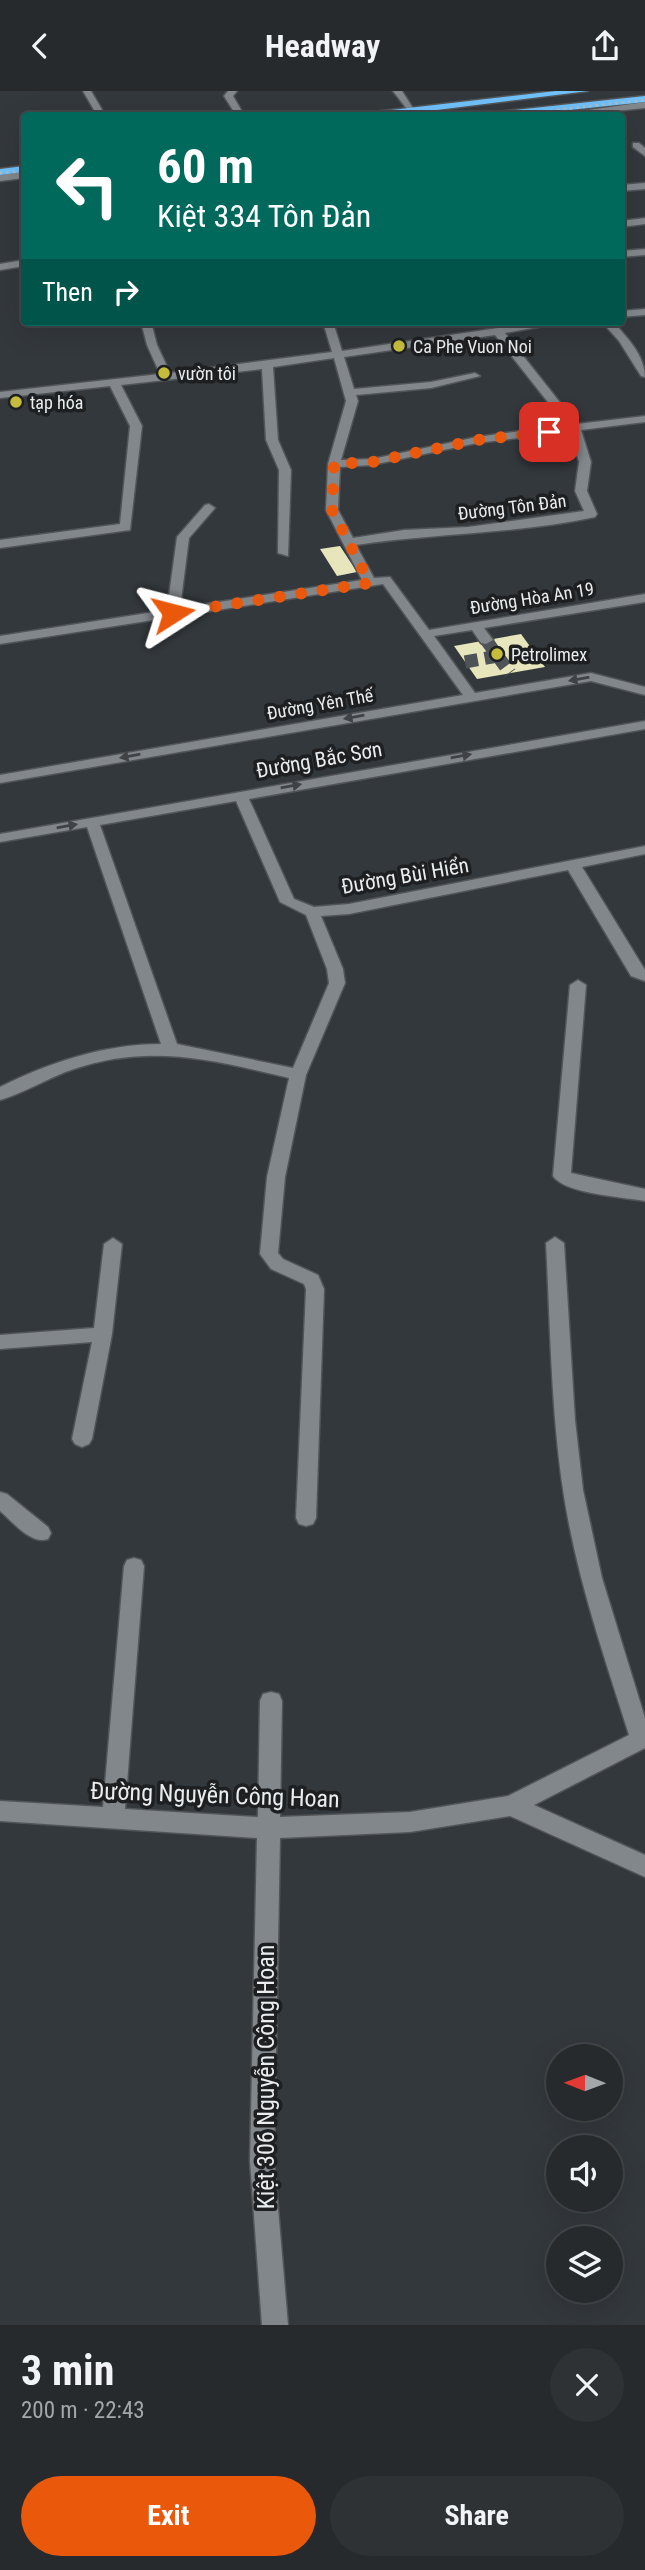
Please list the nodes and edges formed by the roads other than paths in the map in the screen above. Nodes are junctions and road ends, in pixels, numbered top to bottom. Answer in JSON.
{"nodes":[{"id":1,"x":87,"y":91,"type":"edge"},
{"id":2,"x":233,"y":91,"type":"edge"},
{"id":3,"x":397,"y":91,"type":"edge"},
{"id":4,"x":580,"y":91,"type":"edge"},
{"id":5,"x":645,"y":99,"type":"edge"},
{"id":6,"x":645,"y":105,"type":"edge"},
{"id":7,"x":413,"y":111,"type":"junction"},
{"id":8,"x":98,"y":112,"type":"edge"},
{"id":9,"x":238,"y":112,"type":"edge"},
{"id":10,"x":403,"y":112,"type":"edge"},
{"id":11,"x":525,"y":112,"type":"edge"},
{"id":12,"x":583,"y":112,"type":"edge"},
{"id":13,"x":636,"y":145,"type":"dead end"},
{"id":14,"x":645,"y":153,"type":"edge"},
{"id":15,"x":21,"y":169,"type":"edge"},
{"id":16,"x":0,"y":171,"type":"edge"},
{"id":17,"x":21,"y":175,"type":"edge"},
{"id":18,"x":0,"y":178,"type":"edge"},
{"id":19,"x":645,"y":186,"type":"edge"},
{"id":20,"x":625,"y":188,"type":"edge"},
{"id":21,"x":645,"y":221,"type":"edge"},
{"id":22,"x":625,"y":224,"type":"edge"},
{"id":23,"x":645,"y":253,"type":"edge"},
{"id":24,"x":625,"y":254,"type":"edge"},
{"id":25,"x":21,"y":264,"type":"edge"},
{"id":26,"x":0,"y":267,"type":"edge"},
{"id":27,"x":645,"y":312,"type":"edge"},
{"id":28,"x":625,"y":314,"type":"edge"},
{"id":29,"x":147,"y":326,"type":"edge"},
{"id":30,"x":329,"y":326,"type":"edge"},
{"id":31,"x":533,"y":326,"type":"edge"},
{"id":32,"x":611,"y":326,"type":"edge"},
{"id":33,"x":497,"y":331,"type":"junction"},
{"id":34,"x":336,"y":355,"type":"junction"},
{"id":35,"x":267,"y":365,"type":"junction"},
{"id":36,"x":645,"y":374,"type":"edge"},
{"id":37,"x":166,"y":376,"type":"junction"},
{"id":38,"x":475,"y":376,"type":"dead end"},
{"id":39,"x":114,"y":382,"type":"junction"},
{"id":40,"x":352,"y":392,"type":"junction"},
{"id":41,"x":0,"y":395,"type":"edge"},
{"id":42,"x":645,"y":419,"type":"edge"},
{"id":43,"x":575,"y":429,"type":"junction"},
{"id":44,"x":334,"y":464,"type":"junction"},
{"id":45,"x":209,"y":509,"type":"dead end"},
{"id":46,"x":1,"y":540,"type":"edge"},
{"id":47,"x":348,"y":542,"type":"junction"},
{"id":48,"x":284,"y":554,"type":"dead end"},
{"id":49,"x":370,"y":583,"type":"junction"},
{"id":50,"x":645,"y":598,"type":"edge"},
{"id":51,"x":173,"y":613,"type":"junction"},
{"id":52,"x":475,"y":625,"type":"junction"},
{"id":53,"x":425,"y":634,"type":"junction"},
{"id":54,"x":0,"y":640,"type":"edge"},
{"id":55,"x":486,"y":640,"type":"tunnel mouth"},
{"id":56,"x":465,"y":662,"type":"tunnel mouth"},
{"id":57,"x":448,"y":665,"type":"junction"},
{"id":58,"x":510,"y":673,"type":"tunnel mouth"},
{"id":59,"x":522,"y":689,"type":"junction"},
{"id":60,"x":645,"y":691,"type":"edge"},
{"id":61,"x":471,"y":697,"type":"junction"},
{"id":62,"x":645,"y":725,"type":"edge"},
{"id":63,"x":0,"y":779,"type":"edge"},
{"id":64,"x":240,"y":795,"type":"junction"},
{"id":65,"x":92,"y":822,"type":"junction"},
{"id":66,"x":0,"y":838,"type":"edge"},
{"id":67,"x":645,"y":850,"type":"edge"},
{"id":68,"x":573,"y":865,"type":"junction"},
{"id":69,"x":312,"y":912,"type":"junction"},
{"id":70,"x":645,"y":976,"type":"edge"},
{"id":71,"x":578,"y":985,"type":"dead end"},
{"id":72,"x":171,"y":1049,"type":"junction"},
{"id":73,"x":298,"y":1075,"type":"junction"},
{"id":74,"x":0,"y":1094,"type":"edge"},
{"id":75,"x":645,"y":1195,"type":"edge"},
{"id":76,"x":555,"y":1243,"type":"dead end"},
{"id":77,"x":113,"y":1244,"type":"dead end"},
{"id":78,"x":103,"y":1334,"type":"junction"},
{"id":79,"x":0,"y":1342,"type":"edge"},
{"id":80,"x":82,"y":1439,"type":"dead end"},
{"id":81,"x":0,"y":1500,"type":"edge"},
{"id":82,"x":306,"y":1518,"type":"dead end"},
{"id":83,"x":41,"y":1533,"type":"dead end"},
{"id":84,"x":134,"y":1566,"type":"dead end"},
{"id":85,"x":271,"y":1701,"type":"dead end"},
{"id":86,"x":643,"y":1738,"type":"edge"},
{"id":87,"x":511,"y":1806,"type":"junction"},
{"id":88,"x":0,"y":1811,"type":"edge"},
{"id":89,"x":113,"y":1818,"type":"junction"},
{"id":90,"x":267,"y":1828,"type":"junction"},
{"id":91,"x":645,"y":1866,"type":"edge"},
{"id":92,"x":275,"y":2325,"type":"edge"}],
"edges":[{"from":1,"to":8,"type":"street"},
{"from":2,"to":9,"type":"street"},
{"from":3,"to":7,"type":"street"},
{"from":4,"to":7,"type":"highway"},
{"from":5,"to":11,"type":"highway"},
{"from":6,"to":12,"type":"street"},
{"from":7,"to":10,"type":"highway"},
{"from":13,"to":14,"type":"street"},
{"from":15,"to":16,"type":"highway"},
{"from":17,"to":18,"type":"street"},
{"from":19,"to":20,"type":"street"},
{"from":21,"to":22,"type":"street"},
{"from":23,"to":24,"type":"street"},
{"from":25,"to":26,"type":"street"},
{"from":27,"to":28,"type":"street"},
{"from":29,"to":37,"type":"street"},
{"from":30,"to":34,"type":"street"},
{"from":31,"to":33,"type":"street"},
{"from":32,"to":36,"type":"street"},
{"from":33,"to":34,"type":"street"},
{"from":33,"to":43,"type":"street"},
{"from":34,"to":35,"type":"street"},
{"from":34,"to":40,"type":"street"},
{"from":35,"to":37,"type":"street"},
{"from":35,"to":48,"type":"street"},
{"from":37,"to":39,"type":"street"},
{"from":38,"to":40,"type":"street"},
{"from":39,"to":41,"type":"street"},
{"from":39,"to":46,"type":"street"},
{"from":40,"to":44,"type":"street"},
{"from":42,"to":43,"type":"street"},
{"from":43,"to":44,"type":"street"},
{"from":43,"to":47,"type":"street","name":"Đường Tôn Đản"},
{"from":44,"to":47,"type":"street"},
{"from":45,"to":51,"type":"street"},
{"from":47,"to":49,"type":"street"},
{"from":49,"to":51,"type":"street"},
{"from":49,"to":53,"type":"street"},
{"from":50,"to":52,"type":"street","name":"Đường Hòa An 19"},
{"from":51,"to":54,"type":"street"},
{"from":52,"to":53,"type":"street","name":"Đường Hòa An 19"},
{"from":52,"to":55,"type":"street"},
{"from":53,"to":57,"type":"street"},
{"from":56,"to":57,"type":"street"},
{"from":57,"to":61,"type":"street"},
{"from":58,"to":59,"type":"street"},
{"from":60,"to":59,"type":"street","name":"Đường Yên Thế","one_way":true},
{"from":59,"to":61,"type":"street","name":"Đường Yên Thế"},
{"from":61,"to":63,"type":"street","name":"Đường Yên Thế","one_way":true},
{"from":64,"to":62,"type":"street","name":"Đường Bắc Sơn","one_way":true},
{"from":64,"to":65,"type":"street","name":"Đường Bắc Sơn"},
{"from":64,"to":69,"type":"street"},
{"from":66,"to":65,"type":"street","name":"Đường Bắc Sơn","one_way":true},
{"from":65,"to":72,"type":"street"},
{"from":67,"to":68,"type":"street","name":"Đường Bùi Hiển"},
{"from":68,"to":69,"type":"street","name":"Đường Bùi Hiển"},
{"from":68,"to":70,"type":"street"},
{"from":69,"to":73,"type":"street"},
{"from":71,"to":75,"type":"street"},
{"from":72,"to":73,"type":"street"},
{"from":72,"to":74,"type":"street"},
{"from":73,"to":82,"type":"street"},
{"from":76,"to":86,"type":"street"},
{"from":77,"to":78,"type":"street"},
{"from":78,"to":79,"type":"street"},
{"from":78,"to":80,"type":"street"},
{"from":81,"to":83,"type":"street"},
{"from":84,"to":89,"type":"street"},
{"from":85,"to":90,"type":"street","name":"Kiệt 306 Nguyễn Công Hoan"},
{"from":86,"to":87,"type":"street","name":"Đường Nguyễn Công Hoan"},
{"from":87,"to":90,"type":"street","name":"Đường Nguyễn Công Hoan"},
{"from":87,"to":91,"type":"street"},
{"from":88,"to":89,"type":"street","name":"Đường Nguyễn Công Hoan"},
{"from":89,"to":90,"type":"street","name":"Đường Nguyễn Công Hoan"},
{"from":90,"to":92,"type":"street","name":"Kiệt 306 Nguyễn Công Hoan"}]}
